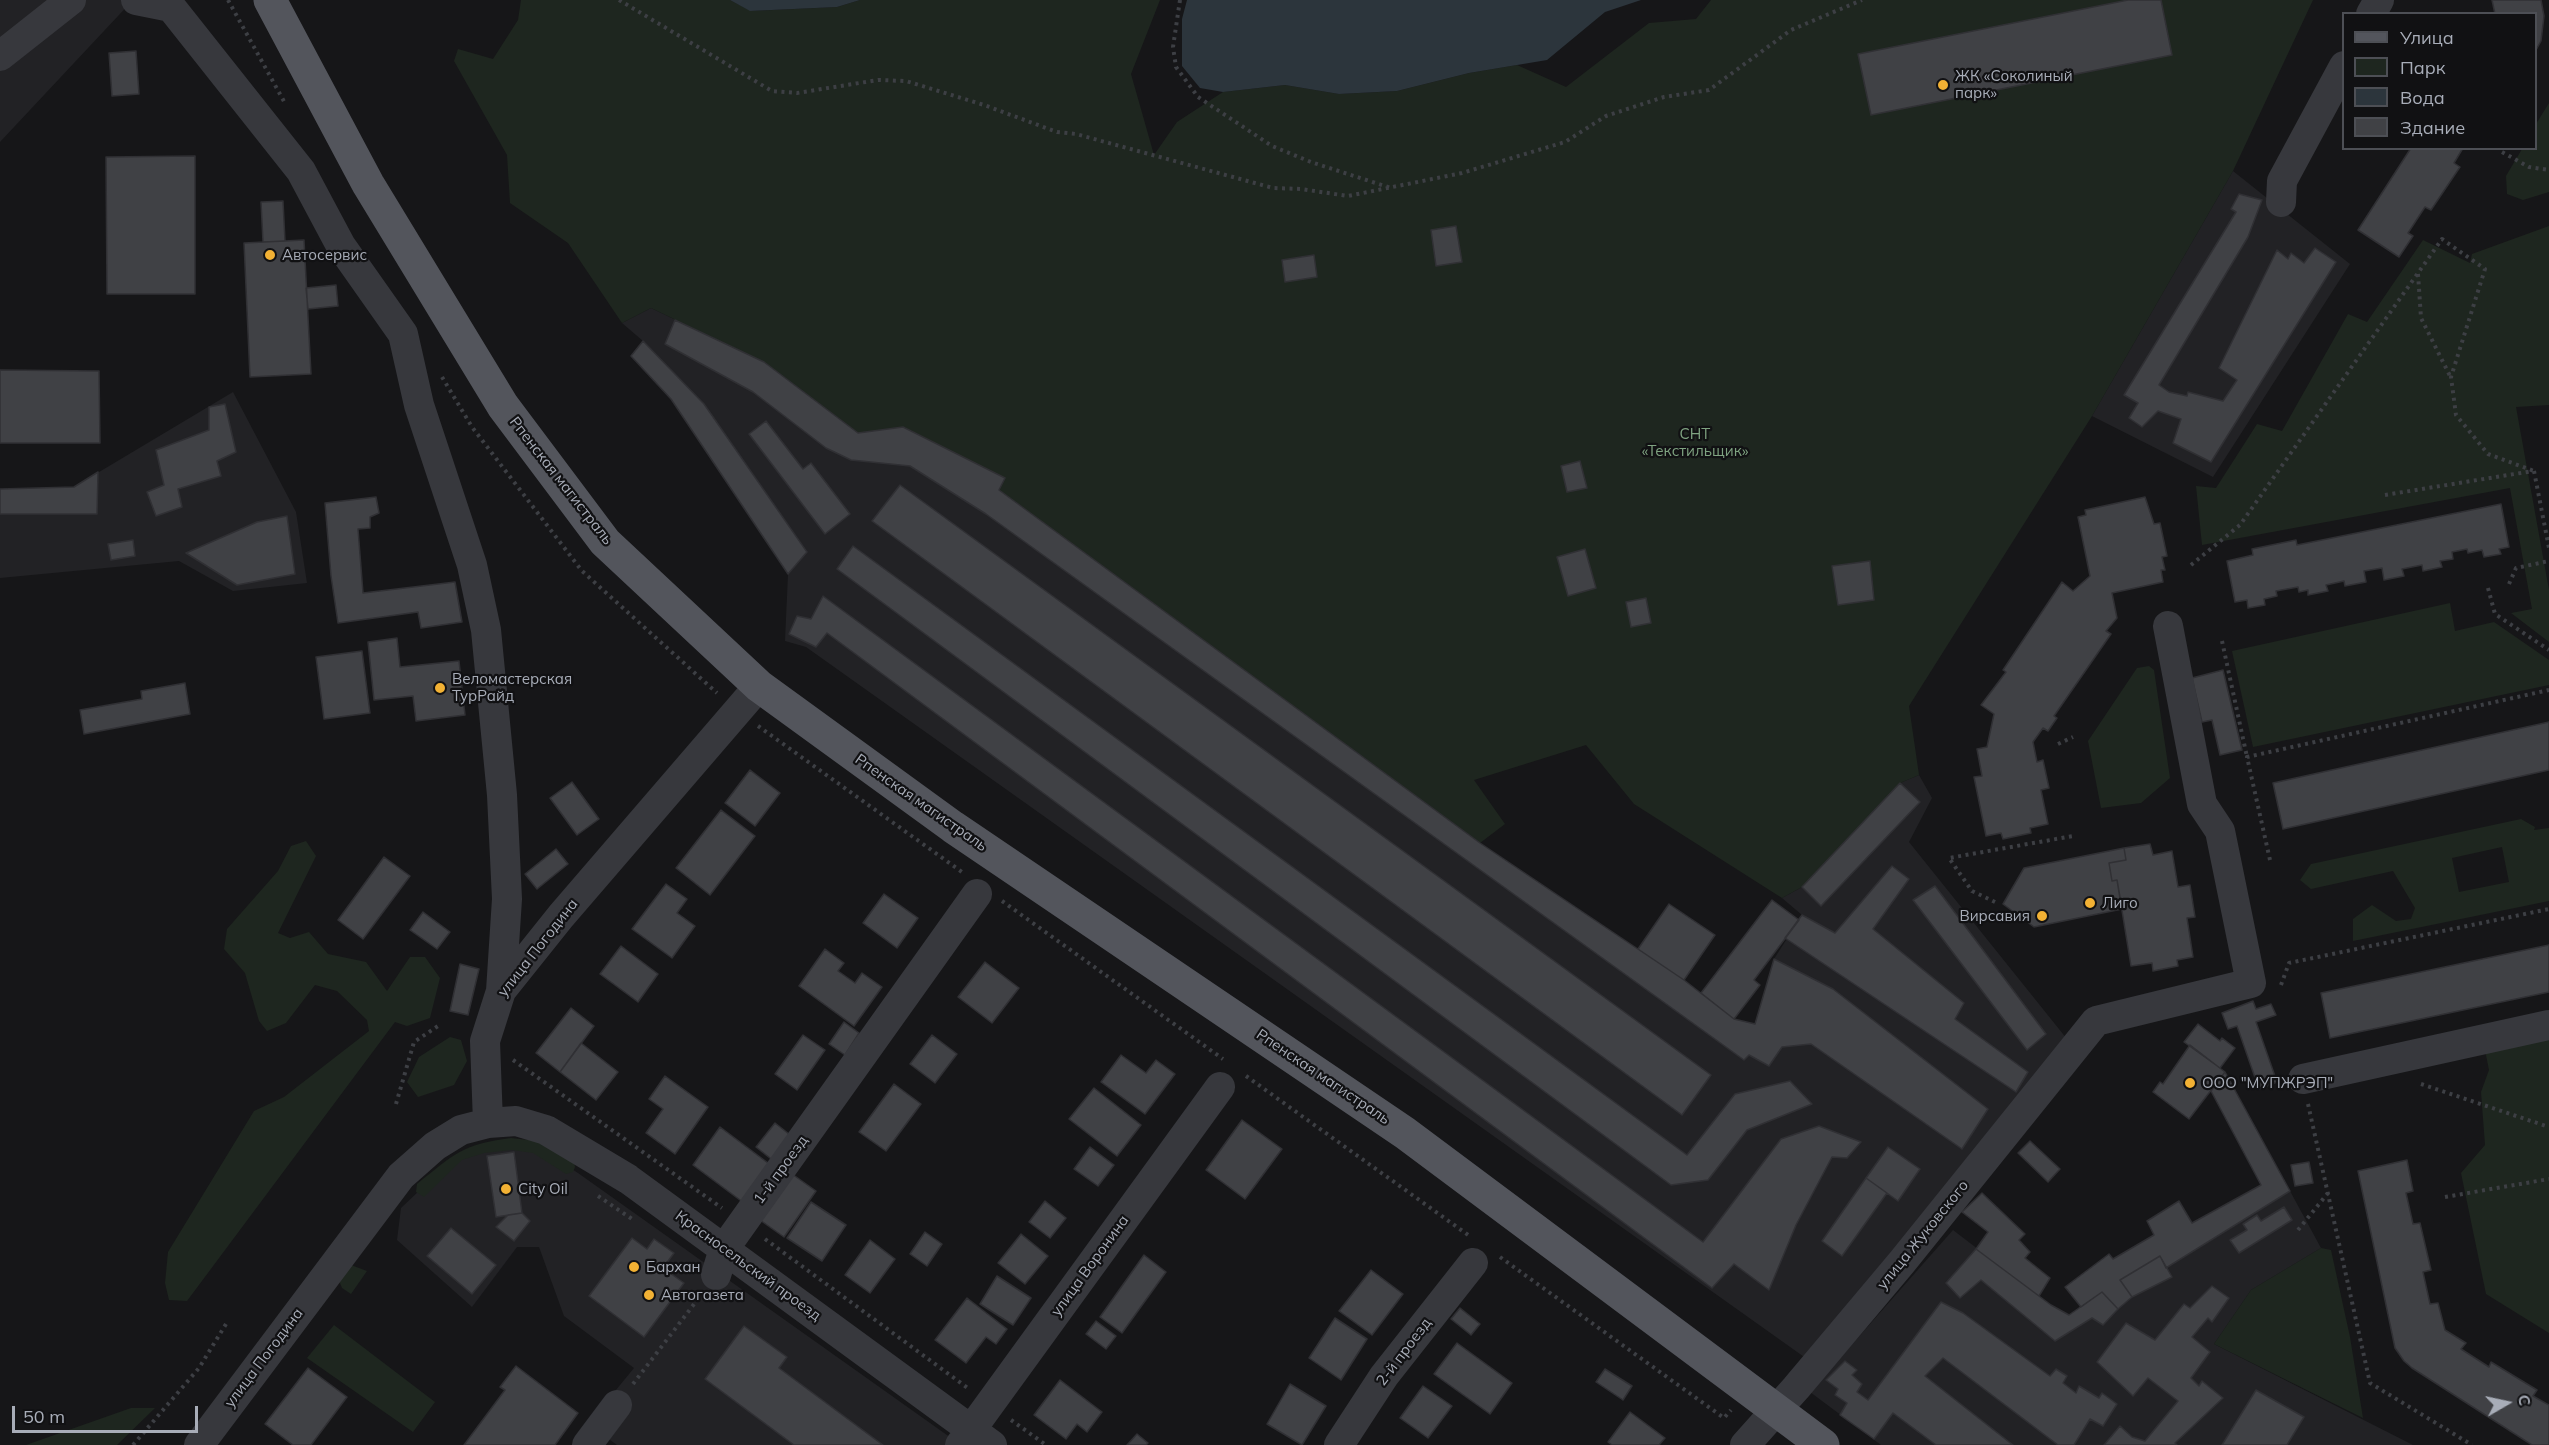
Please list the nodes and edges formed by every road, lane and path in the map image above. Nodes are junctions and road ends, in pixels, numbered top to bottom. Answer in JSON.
{"nodes":[{"id":1,"x":71,"y":0,"type":"edge"},
{"id":2,"x":136,"y":0,"type":"edge"},
{"id":3,"x":270,"y":0,"type":"edge"},
{"id":4,"x":619,"y":0,"type":"edge"},
{"id":5,"x":1180,"y":0,"type":"edge"},
{"id":6,"x":1862,"y":0,"type":"edge"},
{"id":7,"x":170,"y":4,"type":"edge"},
{"id":8,"x":0,"y":56,"type":"edge"},
{"id":9,"x":2342,"y":68,"type":"edge"},
{"id":10,"x":2502,"y":152,"type":"dead end"},
{"id":11,"x":2549,"y":170,"type":"edge"},
{"id":12,"x":1391,"y":188,"type":"junction"},
{"id":13,"x":2281,"y":202,"type":"dead end"},
{"id":14,"x":2418,"y":273,"type":"junction"},
{"id":15,"x":2451,"y":377,"type":"junction"},
{"id":16,"x":2534,"y":471,"type":"junction"},
{"id":17,"x":2385,"y":495,"type":"dead end"},
{"id":18,"x":2549,"y":548,"type":"edge"},
{"id":19,"x":2549,"y":561,"type":"edge"},
{"id":20,"x":2191,"y":565,"type":"dead end"},
{"id":21,"x":2509,"y":584,"type":"dead end"},
{"id":22,"x":2488,"y":588,"type":"dead end"},
{"id":23,"x":2168,"y":626,"type":"dead end"},
{"id":24,"x":2222,"y":641,"type":"dead end"},
{"id":25,"x":2549,"y":650,"type":"edge"},
{"id":26,"x":759,"y":686,"type":"junction"},
{"id":27,"x":2549,"y":690,"type":"edge"},
{"id":28,"x":2073,"y":737,"type":"dead end"},
{"id":29,"x":2058,"y":744,"type":"dead end"},
{"id":30,"x":2247,"y":757,"type":"junction"},
{"id":31,"x":2073,"y":836,"type":"dead end"},
{"id":32,"x":2270,"y":860,"type":"dead end"},
{"id":33,"x":977,"y":894,"type":"dead end"},
{"id":34,"x":1995,"y":902,"type":"dead end"},
{"id":35,"x":2549,"y":909,"type":"edge"},
{"id":36,"x":2281,"y":985,"type":"dead end"},
{"id":37,"x":501,"y":991,"type":"junction"},
{"id":38,"x":2549,"y":1025,"type":"edge"},
{"id":39,"x":438,"y":1026,"type":"dead end"},
{"id":40,"x":485,"y":1041,"type":"junction"},
{"id":41,"x":2303,"y":1080,"type":"joint"},
{"id":42,"x":2421,"y":1084,"type":"dead end"},
{"id":43,"x":1220,"y":1087,"type":"dead end"},
{"id":44,"x":396,"y":1104,"type":"dead end"},
{"id":45,"x":488,"y":1123,"type":"junction"},
{"id":46,"x":2549,"y":1127,"type":"edge"},
{"id":47,"x":2549,"y":1179,"type":"edge"},
{"id":48,"x":2328,"y":1192,"type":"junction"},
{"id":49,"x":594,"y":1193,"type":"dead end"},
{"id":50,"x":2445,"y":1197,"type":"dead end"},
{"id":51,"x":743,"y":1222,"type":"junction"},
{"id":52,"x":639,"y":1223,"type":"dead end"},
{"id":53,"x":2298,"y":1230,"type":"dead end"},
{"id":54,"x":720,"y":1262,"type":"junction"},
{"id":55,"x":1473,"y":1263,"type":"dead end"},
{"id":56,"x":226,"y":1324,"type":"dead end"},
{"id":57,"x":990,"y":1404,"type":"junction"},
{"id":58,"x":617,"y":1405,"type":"joint"},
{"id":59,"x":1776,"y":1411,"type":"junction"},
{"id":60,"x":975,"y":1440,"type":"edge"},
{"id":61,"x":133,"y":1445,"type":"edge"},
{"id":62,"x":199,"y":1445,"type":"edge"},
{"id":63,"x":587,"y":1445,"type":"edge"},
{"id":64,"x":1046,"y":1445,"type":"edge"},
{"id":65,"x":1339,"y":1445,"type":"edge"},
{"id":66,"x":1745,"y":1445,"type":"edge"},
{"id":67,"x":1823,"y":1445,"type":"edge"},
{"id":68,"x":2472,"y":1445,"type":"edge"}],
"edges":[{"from":1,"to":8,"type":"street"},
{"from":2,"to":7,"type":"street"},
{"from":3,"to":26,"type":"main road","name":"Рпенская магистраль"},
{"from":4,"to":12,"type":"path"},
{"from":5,"to":12,"type":"path"},
{"from":6,"to":12,"type":"path"},
{"from":7,"to":37,"type":"street"},
{"from":9,"to":13,"type":"street"},
{"from":10,"to":11,"type":"path"},
{"from":14,"to":15,"type":"path"},
{"from":14,"to":15,"type":"path"},
{"from":14,"to":20,"type":"path"},
{"from":15,"to":16,"type":"path"},
{"from":16,"to":17,"type":"path"},
{"from":16,"to":18,"type":"path"},
{"from":19,"to":21,"type":"path"},
{"from":22,"to":25,"type":"path"},
{"from":23,"to":59,"type":"street","name":"улица Жуковского"},
{"from":24,"to":30,"type":"path"},
{"from":26,"to":37,"type":"street","name":"улица Погодина"},
{"from":26,"to":59,"type":"main road","name":"Рпенская магистраль"},
{"from":27,"to":30,"type":"path"},
{"from":28,"to":29,"type":"path"},
{"from":30,"to":32,"type":"path"},
{"from":31,"to":34,"type":"path"},
{"from":33,"to":51,"type":"street","name":"1-й проезд"},
{"from":35,"to":36,"type":"path"},
{"from":37,"to":40,"type":"street","name":"улица Погодина"},
{"from":38,"to":41,"type":"street"},
{"from":39,"to":44,"type":"path"},
{"from":40,"to":45,"type":"street","name":"улица Погодина"},
{"from":40,"to":51,"type":"path"},
{"from":41,"to":48,"type":"path"},
{"from":42,"to":46,"type":"path"},
{"from":43,"to":57,"type":"street","name":"улица Воронина"},
{"from":45,"to":54,"type":"street","name":"Красносельский проезд"},
{"from":45,"to":62,"type":"street","name":"улица Погодина"},
{"from":47,"to":50,"type":"path"},
{"from":48,"to":53,"type":"path"},
{"from":48,"to":68,"type":"path"},
{"from":49,"to":52,"type":"path"},
{"from":51,"to":54,"type":"street","name":"1-й проезд"},
{"from":51,"to":57,"type":"path"},
{"from":54,"to":58,"type":"path"},
{"from":54,"to":60,"type":"street","name":"Красносельский проезд"},
{"from":55,"to":65,"type":"street","name":"2-й проезд"},
{"from":56,"to":61,"type":"path"},
{"from":57,"to":60,"type":"street","name":"улица Воронина"},
{"from":57,"to":64,"type":"path"},
{"from":58,"to":63,"type":"street"},
{"from":59,"to":66,"type":"street","name":"улица Жуковского"},
{"from":59,"to":67,"type":"main road","name":"Рпенская магистраль"}]}
